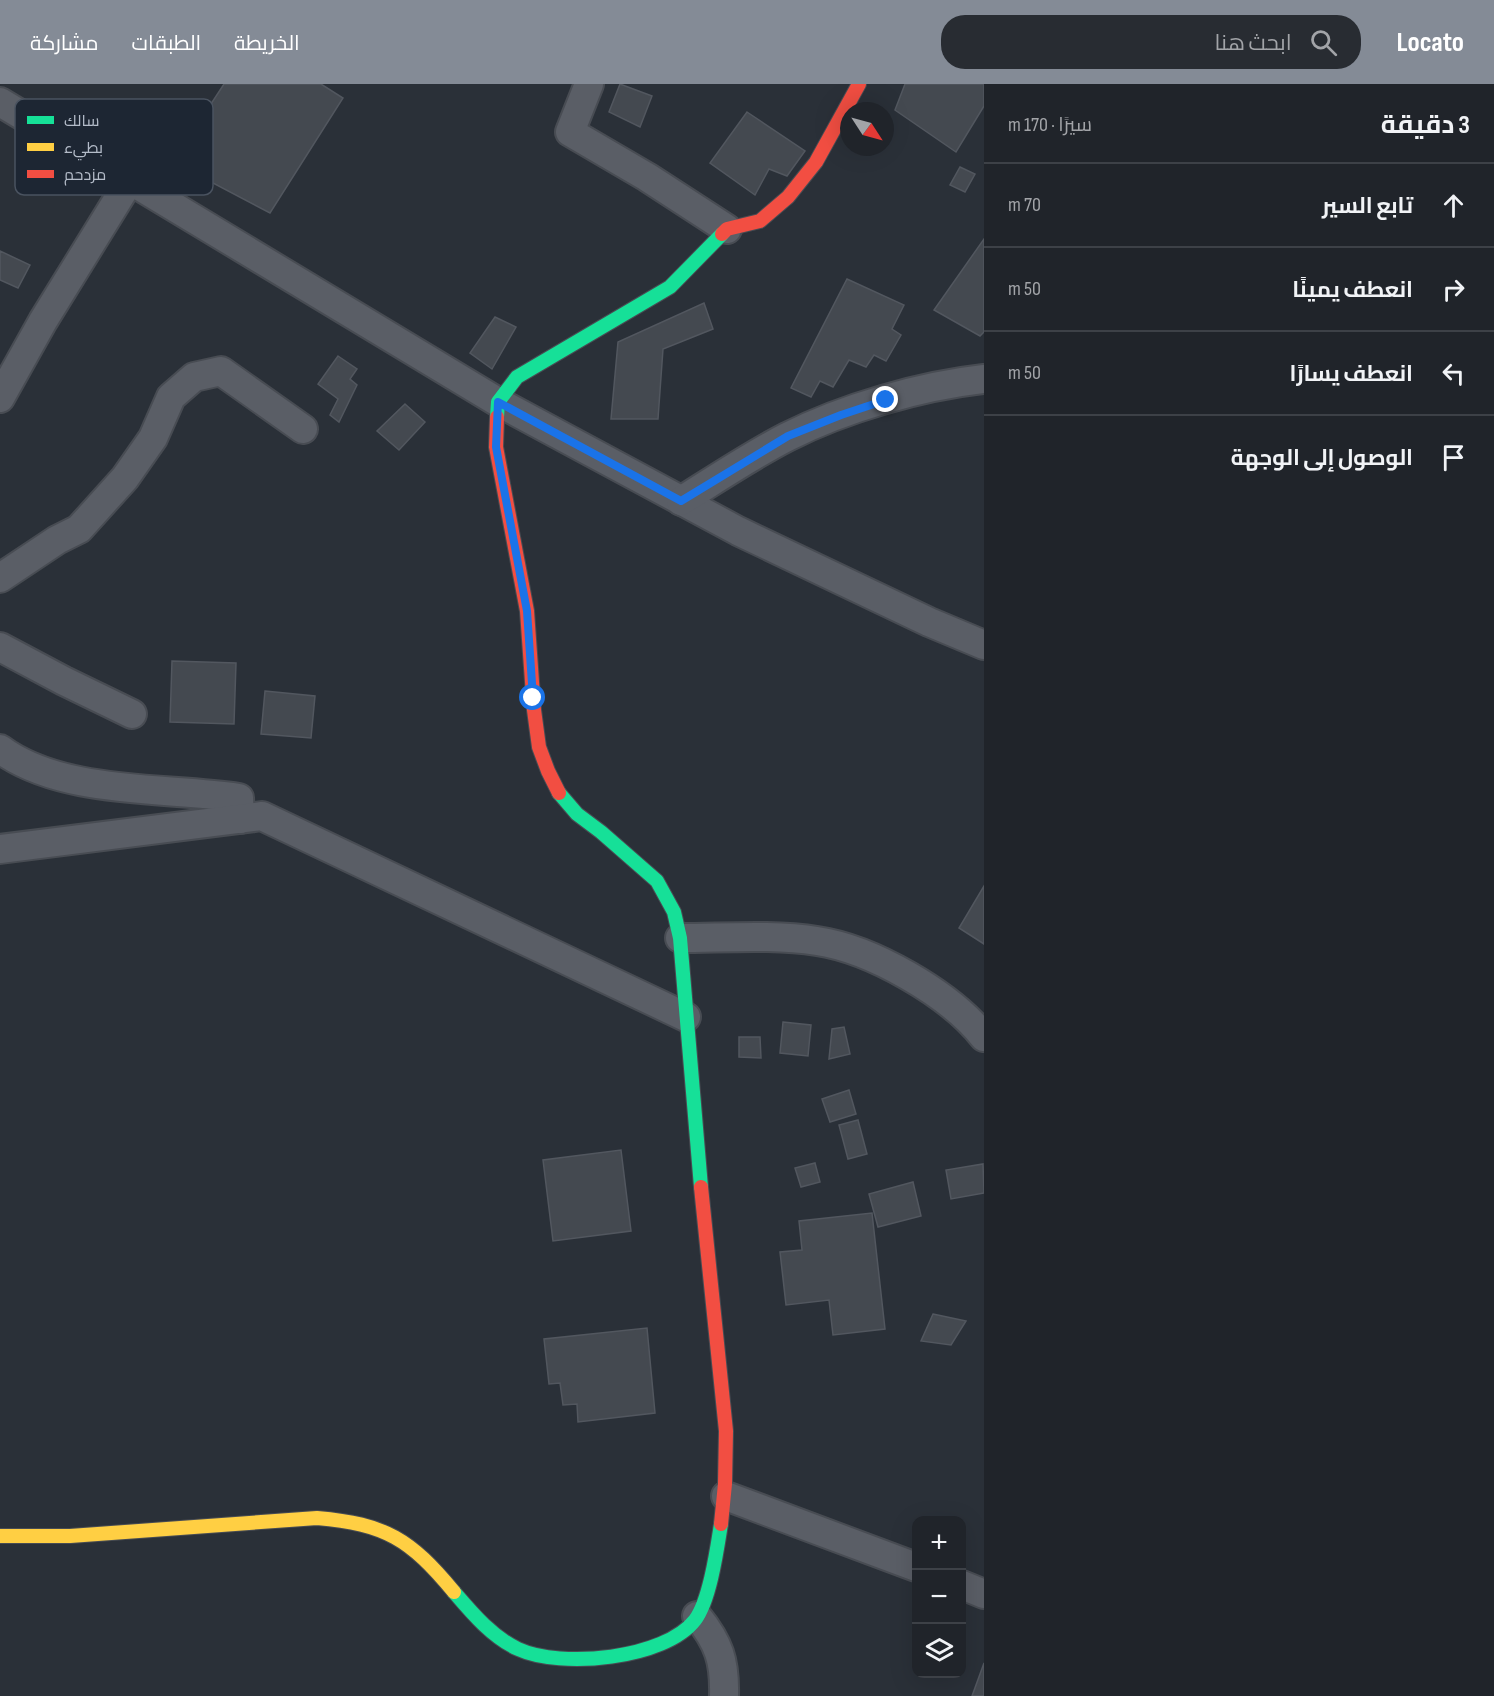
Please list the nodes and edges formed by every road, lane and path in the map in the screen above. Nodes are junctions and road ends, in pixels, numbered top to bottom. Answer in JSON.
{"nodes":[{"id":1,"x":589,"y":84,"type":"edge"},
{"id":2,"x":860,"y":84,"type":"edge"},
{"id":3,"x":0,"y":102,"type":"edge"},
{"id":4,"x":15,"y":111,"type":"edge"},
{"id":5,"x":121,"y":195,"type":"edge"},
{"id":6,"x":155,"y":195,"type":"edge"},
{"id":7,"x":727,"y":229,"type":"junction"},
{"id":8,"x":984,"y":379,"type":"edge"},
{"id":9,"x":0,"y":398,"type":"edge"},
{"id":10,"x":498,"y":402,"type":"junction"},
{"id":11,"x":303,"y":429,"type":"dead end"},
{"id":12,"x":681,"y":501,"type":"junction"},
{"id":13,"x":0,"y":578,"type":"edge"},
{"id":14,"x":984,"y":645,"type":"edge"},
{"id":15,"x":0,"y":647,"type":"edge"},
{"id":16,"x":132,"y":714,"type":"dead end"},
{"id":17,"x":0,"y":749,"type":"edge"},
{"id":18,"x":240,"y":819,"type":"junction"},
{"id":19,"x":0,"y":849,"type":"edge"},
{"id":20,"x":680,"y":938,"type":"junction"},
{"id":21,"x":686,"y":1017,"type":"junction"},
{"id":22,"x":984,"y":1037,"type":"edge"},
{"id":23,"x":726,"y":1496,"type":"junction"},
{"id":24,"x":0,"y":1536,"type":"edge"},
{"id":25,"x":912,"y":1566,"type":"edge"},
{"id":26,"x":966,"y":1587,"type":"edge"},
{"id":27,"x":984,"y":1594,"type":"edge"},
{"id":28,"x":697,"y":1616,"type":"junction"},
{"id":29,"x":724,"y":1696,"type":"edge"}],
"edges":[{"from":1,"to":7,"type":"street"},
{"from":2,"to":7,"type":"street"},
{"from":3,"to":4,"type":"street"},
{"from":5,"to":9,"type":"street"},
{"from":6,"to":10,"type":"street"},
{"from":7,"to":10,"type":"street"},
{"from":8,"to":12,"type":"street"},
{"from":10,"to":12,"type":"street"},
{"from":10,"to":20,"type":"street"},
{"from":11,"to":13,"type":"street"},
{"from":12,"to":14,"type":"street"},
{"from":15,"to":16,"type":"street"},
{"from":17,"to":18,"type":"street"},
{"from":18,"to":19,"type":"street"},
{"from":18,"to":21,"type":"street"},
{"from":20,"to":21,"type":"street"},
{"from":20,"to":22,"type":"street"},
{"from":21,"to":23,"type":"street"},
{"from":23,"to":25,"type":"street"},
{"from":23,"to":28,"type":"street"},
{"from":24,"to":28,"type":"street"},
{"from":26,"to":27,"type":"street"},
{"from":28,"to":29,"type":"street"}]}
